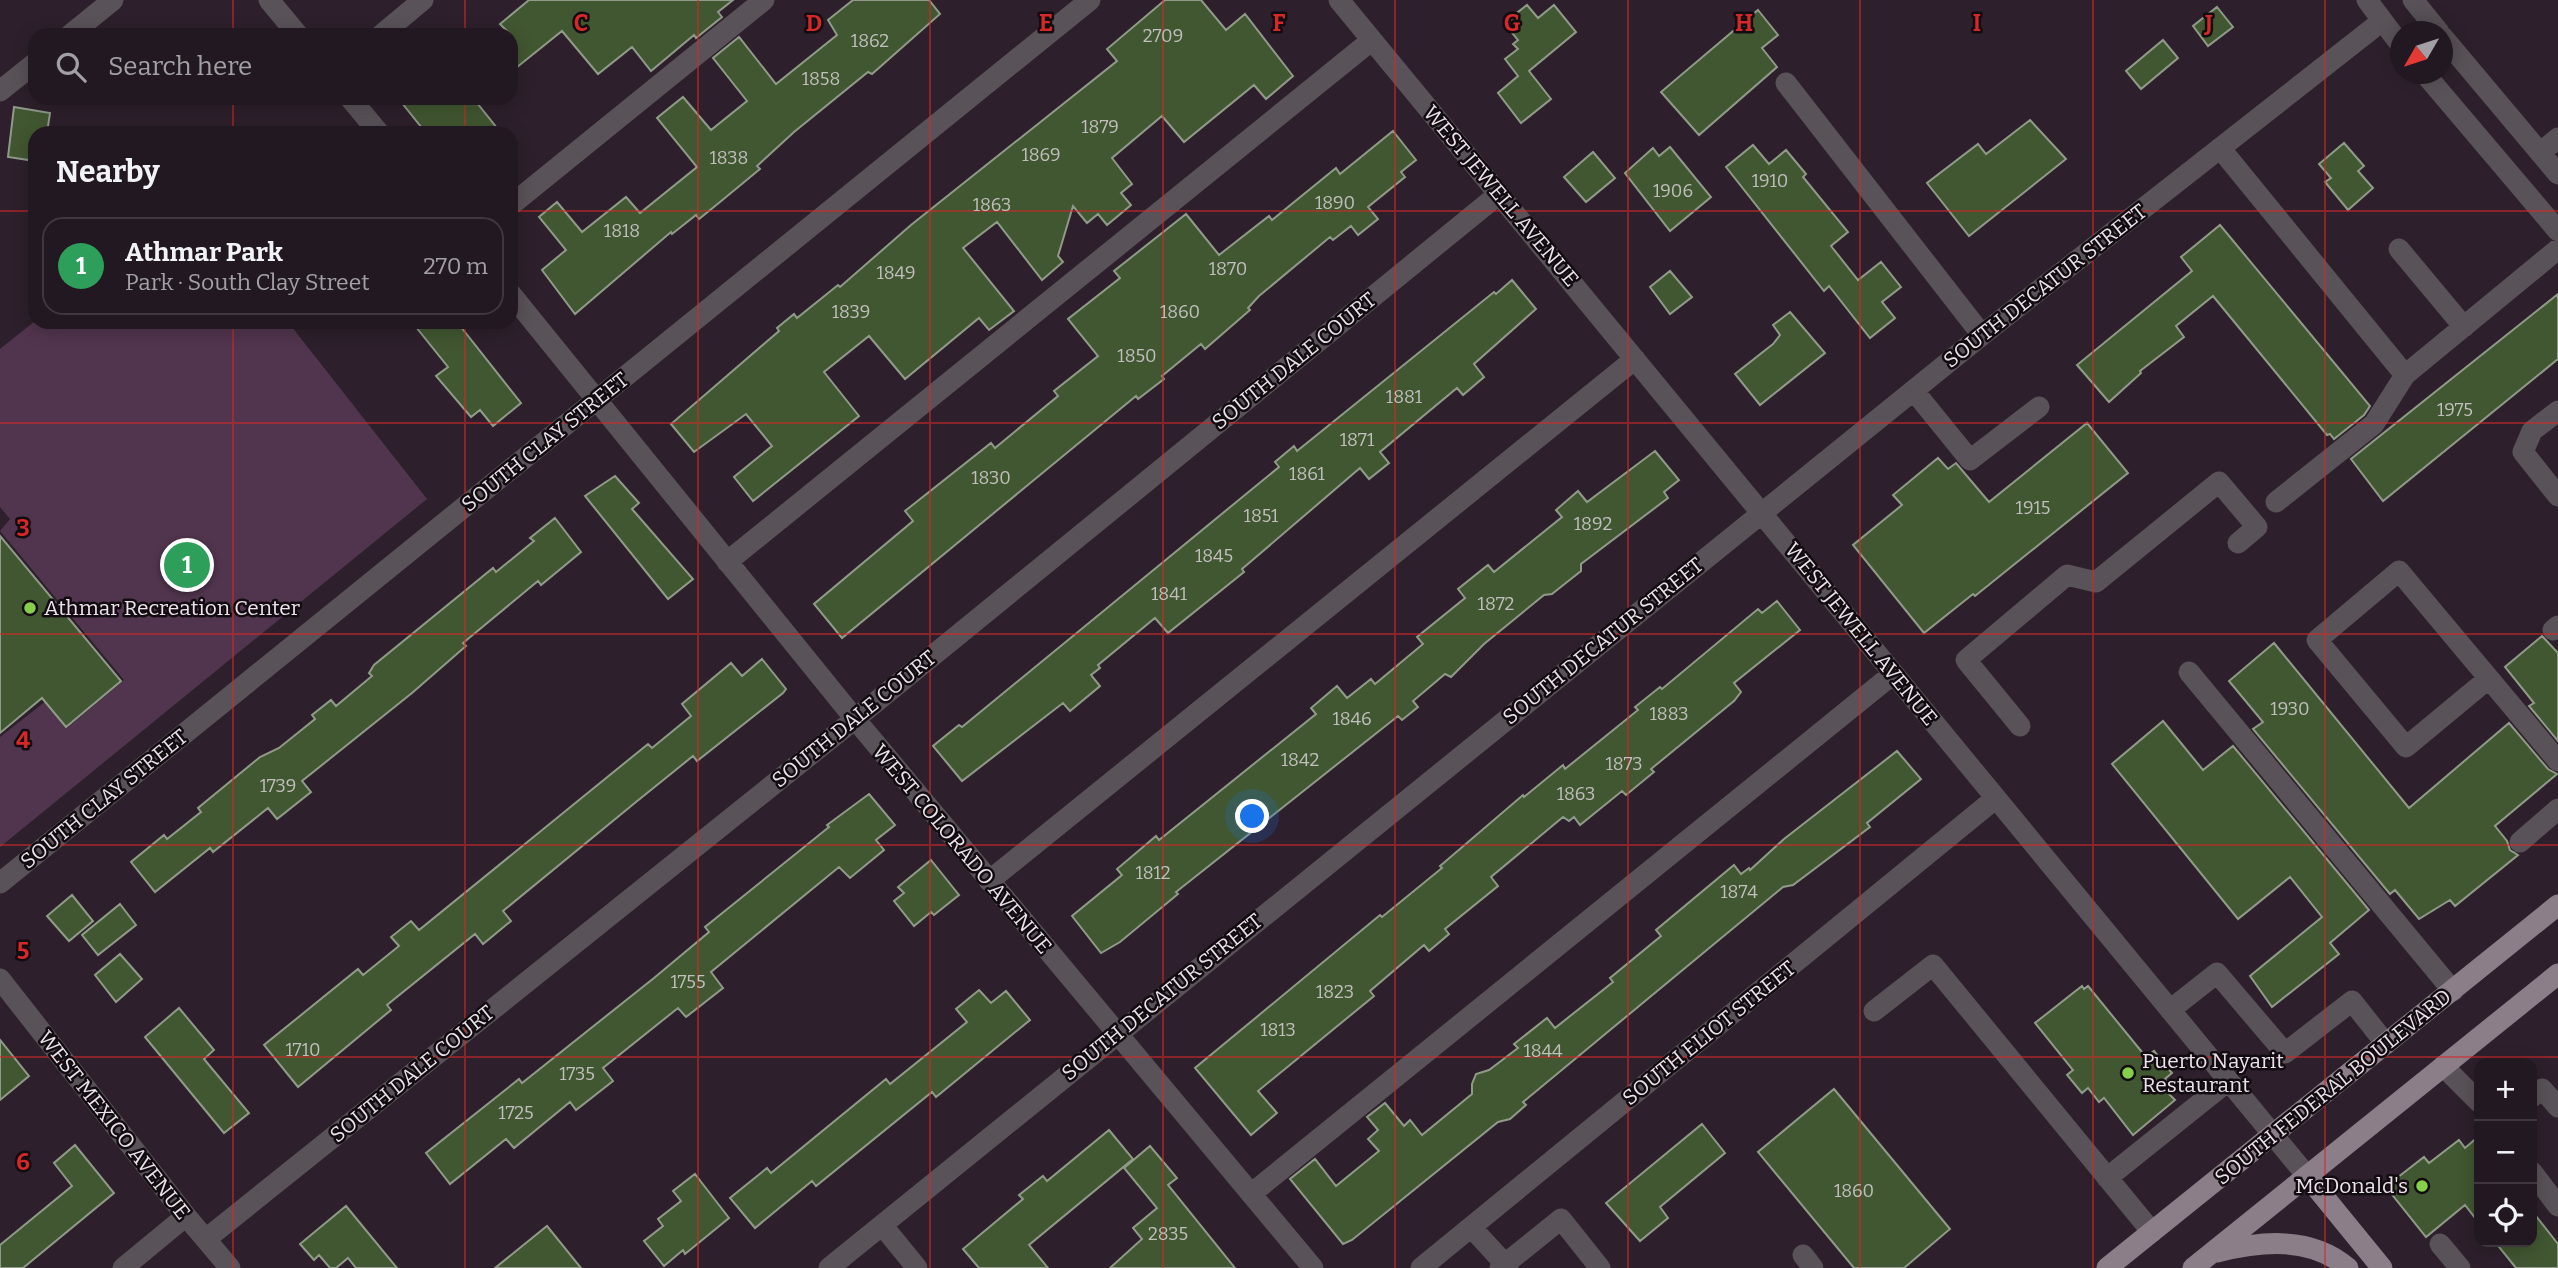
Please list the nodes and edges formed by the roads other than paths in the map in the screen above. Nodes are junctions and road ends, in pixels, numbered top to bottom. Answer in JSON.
{"nodes":[{"id":1,"x":113,"y":0,"type":"edge"},
{"id":2,"x":269,"y":0,"type":"edge"},
{"id":3,"x":423,"y":0,"type":"edge"},
{"id":4,"x":764,"y":0,"type":"edge"},
{"id":5,"x":1090,"y":0,"type":"edge"},
{"id":6,"x":1339,"y":0,"type":"edge"},
{"id":7,"x":2367,"y":0,"type":"edge"},
{"id":8,"x":2413,"y":0,"type":"edge"},
{"id":9,"x":2382,"y":21,"type":"junction"},
{"id":10,"x":2430,"y":21,"type":"edge"},
{"id":11,"x":79,"y":28,"type":"edge"},
{"id":12,"x":292,"y":28,"type":"edge"},
{"id":13,"x":389,"y":28,"type":"edge"},
{"id":14,"x":2390,"y":31,"type":"edge"},
{"id":15,"x":1372,"y":40,"type":"junction"},
{"id":16,"x":2453,"y":48,"type":"edge"},
{"id":17,"x":28,"y":69,"type":"edge"},
{"id":18,"x":1786,"y":83,"type":"dead end"},
{"id":19,"x":2433,"y":84,"type":"edge"},
{"id":20,"x":0,"y":92,"type":"edge"},
{"id":21,"x":356,"y":105,"type":"edge"},
{"id":22,"x":373,"y":126,"type":"edge"},
{"id":23,"x":2558,"y":138,"type":"edge"},
{"id":24,"x":2220,"y":148,"type":"junction"},
{"id":25,"x":2540,"y":153,"type":"junction"},
{"id":26,"x":2558,"y":174,"type":"edge"},
{"id":27,"x":1499,"y":194,"type":"junction"},
{"id":28,"x":518,"y":199,"type":"edge"},
{"id":29,"x":2558,"y":231,"type":"edge"},
{"id":30,"x":2399,"y":249,"type":"dead end"},
{"id":31,"x":2558,"y":249,"type":"edge"},
{"id":32,"x":518,"y":303,"type":"edge"},
{"id":33,"x":2463,"y":327,"type":"junction"},
{"id":34,"x":1982,"y":335,"type":"junction"},
{"id":35,"x":1635,"y":359,"type":"junction"},
{"id":36,"x":2405,"y":375,"type":"junction"},
{"id":37,"x":1914,"y":391,"type":"junction"},
{"id":38,"x":597,"y":399,"type":"junction"},
{"id":39,"x":2039,"y":407,"type":"dead end"},
{"id":40,"x":2558,"y":411,"type":"edge"},
{"id":41,"x":2558,"y":496,"type":"edge"},
{"id":42,"x":2277,"y":502,"type":"dead end"},
{"id":43,"x":1762,"y":513,"type":"junction"},
{"id":44,"x":2238,"y":542,"type":"dead end"},
{"id":45,"x":727,"y":562,"type":"junction"},
{"id":46,"x":2189,"y":673,"type":"dead end"},
{"id":47,"x":1894,"y":674,"type":"junction"},
{"id":48,"x":2488,"y":679,"type":"junction"},
{"id":49,"x":855,"y":719,"type":"junction"},
{"id":50,"x":2020,"y":726,"type":"dead end"},
{"id":51,"x":2558,"y":761,"type":"edge"},
{"id":52,"x":1996,"y":798,"type":"junction"},
{"id":53,"x":2557,"y":811,"type":"edge"},
{"id":54,"x":2520,"y":842,"type":"dead end"},
{"id":55,"x":989,"y":881,"type":"junction"},
{"id":56,"x":0,"y":883,"type":"edge"},
{"id":57,"x":2558,"y":905,"type":"edge"},
{"id":58,"x":2558,"y":974,"type":"edge"},
{"id":59,"x":0,"y":979,"type":"edge"},
{"id":60,"x":2453,"y":991,"type":"junction"},
{"id":61,"x":2170,"y":1010,"type":"junction"},
{"id":62,"x":1874,"y":1011,"type":"dead end"},
{"id":63,"x":1116,"y":1034,"type":"junction"},
{"id":64,"x":2386,"y":1044,"type":"junction"},
{"id":65,"x":2443,"y":1066,"type":"junction"},
{"id":66,"x":2228,"y":1081,"type":"junction"},
{"id":67,"x":2537,"y":1093,"type":"edge"},
{"id":68,"x":2474,"y":1097,"type":"edge"},
{"id":69,"x":2558,"y":1107,"type":"edge"},
{"id":70,"x":2273,"y":1135,"type":"junction"},
{"id":71,"x":2306,"y":1176,"type":"junction"},
{"id":72,"x":2108,"y":1178,"type":"junction"},
{"id":73,"x":2537,"y":1179,"type":"edge"},
{"id":74,"x":1251,"y":1194,"type":"junction"},
{"id":75,"x":2558,"y":1206,"type":"edge"},
{"id":76,"x":186,"y":1216,"type":"junction"},
{"id":77,"x":882,"y":1225,"type":"junction"},
{"id":78,"x":1471,"y":1227,"type":"junction"},
{"id":79,"x":2152,"y":1232,"type":"junction"},
{"id":80,"x":206,"y":1239,"type":"junction"},
{"id":81,"x":2440,"y":1244,"type":"dead end"},
{"id":82,"x":2211,"y":1253,"type":"junction"},
{"id":83,"x":1504,"y":1267,"type":"edge"},
{"id":84,"x":123,"y":1268,"type":"edge"},
{"id":85,"x":230,"y":1268,"type":"edge"},
{"id":86,"x":829,"y":1268,"type":"edge"},
{"id":87,"x":917,"y":1268,"type":"edge"},
{"id":88,"x":1313,"y":1268,"type":"edge"},
{"id":89,"x":1421,"y":1268,"type":"edge"},
{"id":90,"x":1600,"y":1268,"type":"edge"},
{"id":91,"x":2107,"y":1268,"type":"edge"},
{"id":92,"x":2193,"y":1268,"type":"edge"},
{"id":93,"x":2348,"y":1268,"type":"edge"},
{"id":94,"x":2382,"y":1268,"type":"edge"},
{"id":95,"x":2459,"y":1268,"type":"edge"}],
"edges":[{"from":1,"to":11,"type":"street"},
{"from":2,"to":12,"type":"street"},
{"from":3,"to":13,"type":"street"},
{"from":4,"to":28,"type":"street"},
{"from":5,"to":38,"type":"street","name":"SOUTH CLAY STREET"},
{"from":6,"to":15,"type":"street","name":"WEST JEWELL AVENUE"},
{"from":7,"to":9,"type":"street"},
{"from":8,"to":10,"type":"street"},
{"from":9,"to":14,"type":"street"},
{"from":9,"to":24,"type":"street","name":"SOUTH DECATUR STREET"},
{"from":15,"to":27,"type":"street","name":"WEST JEWELL AVENUE"},
{"from":15,"to":45,"type":"street"},
{"from":16,"to":25,"type":"street"},
{"from":17,"to":20,"type":"street"},
{"from":18,"to":34,"type":"street"},
{"from":19,"to":29,"type":"street"},
{"from":21,"to":22,"type":"street"},
{"from":23,"to":25,"type":"street"},
{"from":24,"to":34,"type":"street","name":"SOUTH DECATUR STREET"},
{"from":24,"to":36,"type":"street"},
{"from":25,"to":26,"type":"street"},
{"from":27,"to":35,"type":"street","name":"WEST JEWELL AVENUE"},
{"from":27,"to":49,"type":"street","name":"SOUTH DALE COURT"},
{"from":30,"to":33,"type":"street"},
{"from":31,"to":33,"type":"street"},
{"from":32,"to":38,"type":"street","name":"WEST COLORADO AVENUE"},
{"from":33,"to":36,"type":"street"},
{"from":34,"to":37,"type":"street","name":"SOUTH DECATUR STREET"},
{"from":35,"to":43,"type":"street","name":"WEST JEWELL AVENUE"},
{"from":35,"to":55,"type":"street"},
{"from":36,"to":42,"type":"street"},
{"from":37,"to":39,"type":"street"},
{"from":37,"to":43,"type":"street","name":"SOUTH DECATUR STREET"},
{"from":38,"to":45,"type":"street","name":"WEST COLORADO AVENUE"},
{"from":38,"to":56,"type":"street","name":"SOUTH CLAY STREET"},
{"from":40,"to":41,"type":"street"},
{"from":43,"to":47,"type":"street","name":"WEST JEWELL AVENUE"},
{"from":43,"to":63,"type":"street","name":"SOUTH DECATUR STREET"},
{"from":44,"to":50,"type":"street"},
{"from":45,"to":49,"type":"street","name":"WEST COLORADO AVENUE"},
{"from":46,"to":60,"type":"street"},
{"from":47,"to":52,"type":"street","name":"WEST JEWELL AVENUE"},
{"from":47,"to":74,"type":"street"},
{"from":48,"to":48,"type":"street"},
{"from":48,"to":51,"type":"street"},
{"from":49,"to":55,"type":"street","name":"WEST COLORADO AVENUE"},
{"from":49,"to":80,"type":"street","name":"SOUTH DALE COURT"},
{"from":52,"to":61,"type":"street","name":"WEST JEWELL AVENUE"},
{"from":52,"to":78,"type":"street","name":"SOUTH ELIOT STREET"},
{"from":53,"to":54,"type":"street"},
{"from":55,"to":63,"type":"street","name":"WEST COLORADO AVENUE"},
{"from":57,"to":60,"type":"main road","name":"SOUTH FEDERAL BOULEVARD"},
{"from":58,"to":65,"type":"main road"},
{"from":59,"to":76,"type":"street","name":"WEST MEXICO AVENUE"},
{"from":60,"to":64,"type":"main road","name":"SOUTH FEDERAL BOULEVARD"},
{"from":61,"to":64,"type":"street"},
{"from":61,"to":66,"type":"street","name":"WEST JEWELL AVENUE"},
{"from":62,"to":72,"type":"street"},
{"from":63,"to":74,"type":"street","name":"WEST COLORADO AVENUE"},
{"from":63,"to":77,"type":"street","name":"SOUTH DECATUR STREET"},
{"from":64,"to":70,"type":"main road","name":"SOUTH FEDERAL BOULEVARD"},
{"from":65,"to":68,"type":"street"},
{"from":65,"to":71,"type":"main road"},
{"from":66,"to":70,"type":"street","name":"WEST JEWELL AVENUE"},
{"from":66,"to":72,"type":"street"},
{"from":67,"to":69,"type":"street"},
{"from":70,"to":71,"type":"street","name":"WEST JEWELL AVENUE"},
{"from":70,"to":79,"type":"main road","name":"SOUTH FEDERAL BOULEVARD"},
{"from":71,"to":82,"type":"main road"},
{"from":71,"to":94,"type":"main road","name":"WEST JEWELL AVENUE"},
{"from":72,"to":79,"type":"street"},
{"from":73,"to":75,"type":"street"},
{"from":74,"to":88,"type":"street","name":"WEST COLORADO AVENUE"},
{"from":76,"to":80,"type":"street","name":"WEST MEXICO AVENUE"},
{"from":76,"to":84,"type":"street"},
{"from":77,"to":86,"type":"street","name":"SOUTH DECATUR STREET"},
{"from":77,"to":87,"type":"street"},
{"from":78,"to":83,"type":"street"},
{"from":78,"to":89,"type":"street","name":"SOUTH ELIOT STREET"},
{"from":79,"to":91,"type":"main road","name":"SOUTH FEDERAL BOULEVARD"},
{"from":80,"to":85,"type":"street","name":"WEST MEXICO AVENUE"},
{"from":81,"to":95,"type":"street"},
{"from":82,"to":92,"type":"main road"},
{"from":82,"to":93,"type":"main road"},
{"from":83,"to":90,"type":"street"}]}
